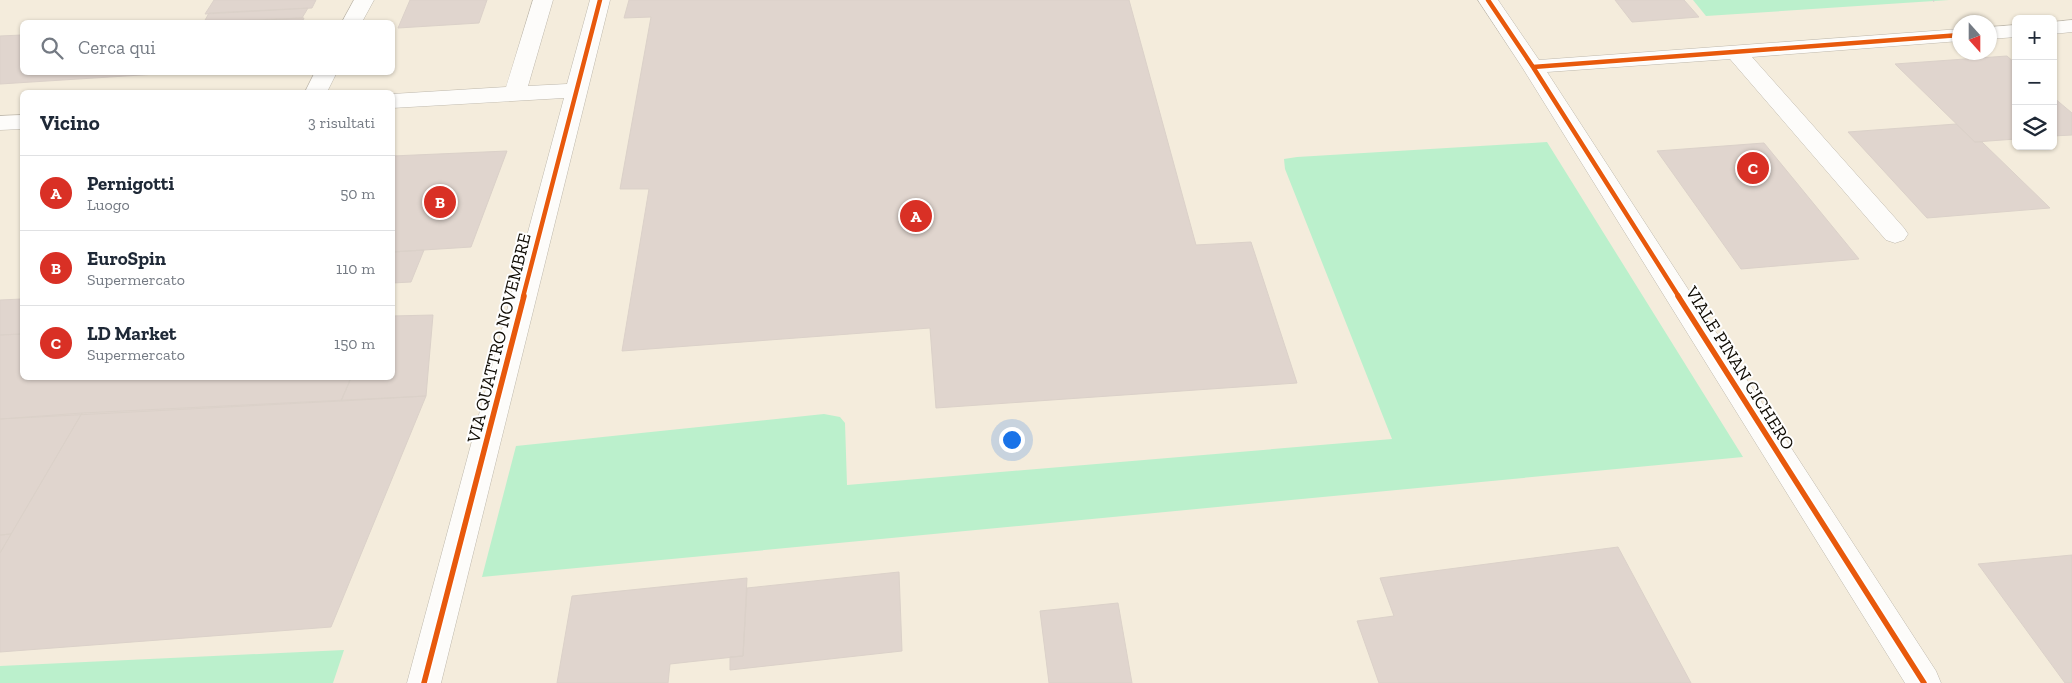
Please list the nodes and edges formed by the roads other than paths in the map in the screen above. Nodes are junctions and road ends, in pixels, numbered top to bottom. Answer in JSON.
{"nodes":[{"id":1,"x":364,"y":0,"type":"edge"},
{"id":2,"x":543,"y":0,"type":"edge"},
{"id":3,"x":600,"y":0,"type":"edge"},
{"id":4,"x":1488,"y":0,"type":"edge"},
{"id":5,"x":353,"y":20,"type":"edge"},
{"id":6,"x":2072,"y":26,"type":"edge"},
{"id":7,"x":2057,"y":28,"type":"edge"},
{"id":8,"x":2012,"y":31,"type":"edge"},
{"id":9,"x":1997,"y":32,"type":"edge"},
{"id":10,"x":1952,"y":36,"type":"edge"},
{"id":11,"x":1736,"y":52,"type":"junction"},
{"id":12,"x":1534,"y":67,"type":"junction"},
{"id":13,"x":324,"y":75,"type":"edge"},
{"id":14,"x":317,"y":90,"type":"edge"},
{"id":15,"x":577,"y":90,"type":"junction"},
{"id":16,"x":514,"y":94,"type":"junction"},
{"id":17,"x":395,"y":101,"type":"edge"},
{"id":18,"x":20,"y":122,"type":"edge"},
{"id":19,"x":0,"y":123,"type":"edge"},
{"id":20,"x":1896,"y":234,"type":"dead end"},
{"id":21,"x":424,"y":683,"type":"edge"},
{"id":22,"x":1924,"y":683,"type":"edge"}],
"edges":[{"from":1,"to":5,"type":"street"},
{"from":2,"to":16,"type":"street"},
{"from":3,"to":15,"type":"street","name":"VIA QUATTRO NOVEMBRE"},
{"from":4,"to":12,"type":"street","name":"VIALE PINAN CICHERO"},
{"from":6,"to":7,"type":"street"},
{"from":8,"to":9,"type":"street"},
{"from":10,"to":11,"type":"street"},
{"from":11,"to":12,"type":"street"},
{"from":11,"to":20,"type":"street"},
{"from":12,"to":22,"type":"street","name":"VIALE PINAN CICHERO"},
{"from":13,"to":14,"type":"street"},
{"from":15,"to":16,"type":"street"},
{"from":15,"to":21,"type":"street","name":"VIA QUATTRO NOVEMBRE"},
{"from":16,"to":17,"type":"street"},
{"from":18,"to":19,"type":"street"}]}
